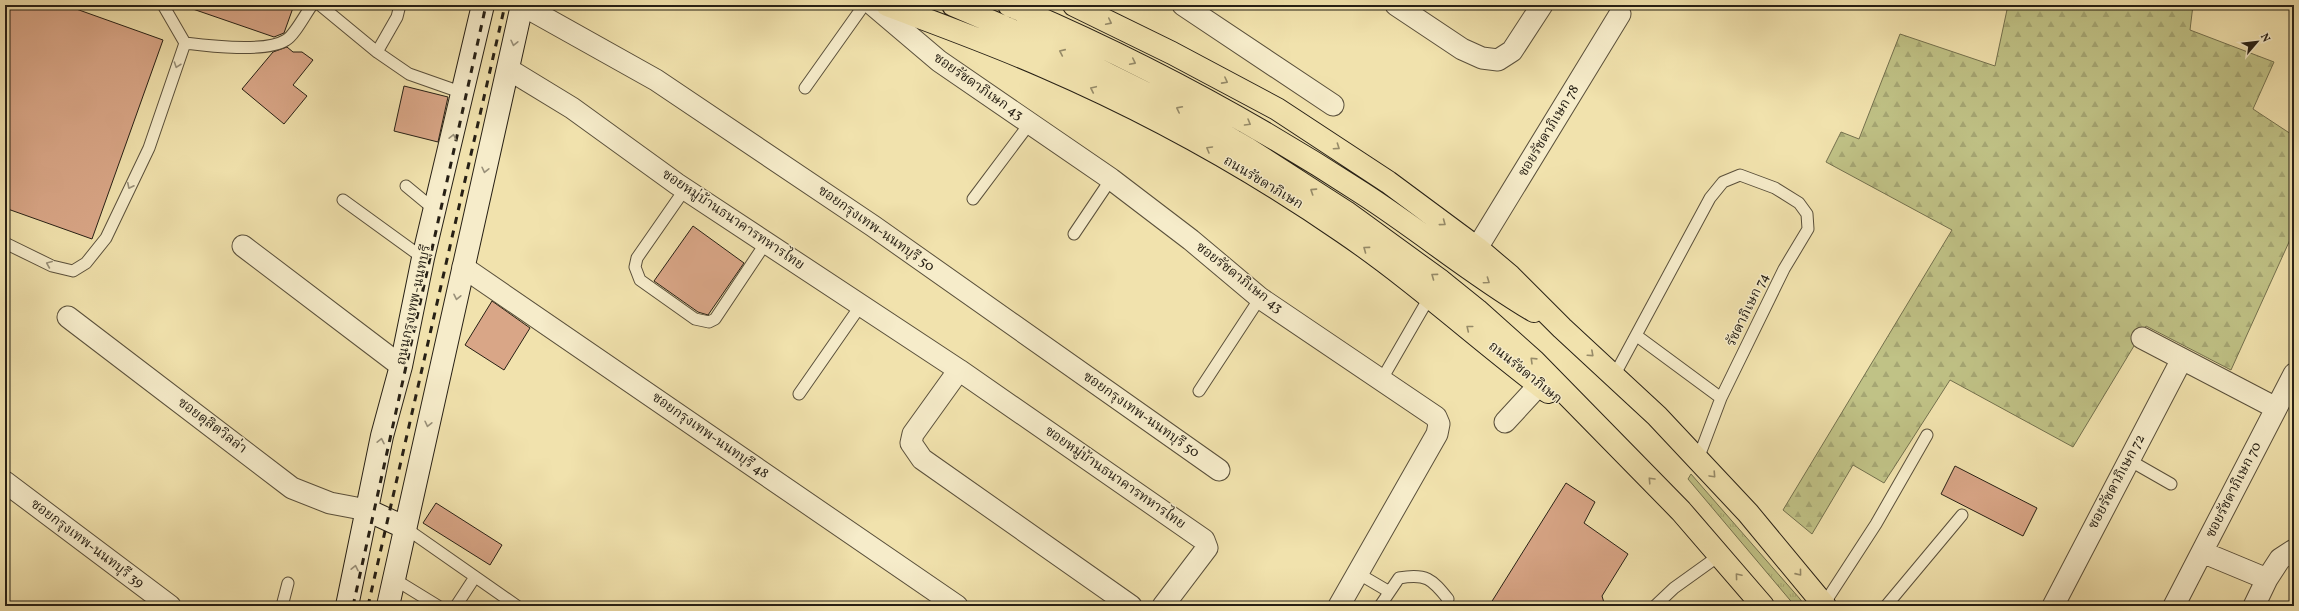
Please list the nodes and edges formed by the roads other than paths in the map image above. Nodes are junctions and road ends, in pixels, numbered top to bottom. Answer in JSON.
{"nodes":[{"id":1,"x":163,"y":5,"type":"edge"},
{"id":2,"x":312,"y":5,"type":"edge"},
{"id":3,"x":320,"y":5,"type":"edge"},
{"id":4,"x":400,"y":5,"type":"edge"},
{"id":5,"x":483,"y":5,"type":"edge"},
{"id":6,"x":522,"y":5,"type":"edge"},
{"id":7,"x":864,"y":5,"type":"edge"},
{"id":8,"x":873,"y":5,"type":"edge"},
{"id":9,"x":887,"y":5,"type":"edge"},
{"id":10,"x":953,"y":5,"type":"edge"},
{"id":11,"x":1009,"y":5,"type":"edge"},
{"id":12,"x":1074,"y":5,"type":"edge"},
{"id":13,"x":1183,"y":5,"type":"edge"},
{"id":14,"x":1396,"y":5,"type":"edge"},
{"id":15,"x":1542,"y":5,"type":"edge"},
{"id":16,"x":1620,"y":14,"type":"dead end"},
{"id":17,"x":184,"y":43,"type":"junction"},
{"id":18,"x":377,"y":52,"type":"junction"},
{"id":19,"x":508,"y":69,"type":"junction"},
{"id":20,"x":804,"y":88,"type":"dead end"},
{"id":21,"x":463,"y":93,"type":"junction"},
{"id":22,"x":1333,"y":105,"type":"dead end"},
{"id":23,"x":1030,"y":123,"type":"junction"},
{"id":24,"x":1111,"y":179,"type":"junction"},
{"id":25,"x":406,"y":186,"type":"dead end"},
{"id":26,"x":685,"y":189,"type":"junction"},
{"id":27,"x":973,"y":199,"type":"dead end"},
{"id":28,"x":343,"y":200,"type":"dead end"},
{"id":29,"x":435,"y":210,"type":"junction"},
{"id":30,"x":1074,"y":234,"type":"dead end"},
{"id":31,"x":5,"y":243,"type":"edge"},
{"id":32,"x":765,"y":244,"type":"junction"},
{"id":33,"x":243,"y":246,"type":"dead end"},
{"id":34,"x":1477,"y":248,"type":"junction"},
{"id":35,"x":423,"y":258,"type":"junction"},
{"id":36,"x":463,"y":267,"type":"junction"},
{"id":37,"x":1430,"y":296,"type":"junction"},
{"id":38,"x":1260,"y":298,"type":"junction"},
{"id":39,"x":861,"y":305,"type":"junction"},
{"id":40,"x":68,"y":317,"type":"dead end"},
{"id":41,"x":1562,"y":328,"type":"junction"},
{"id":42,"x":1637,"y":336,"type":"junction"},
{"id":43,"x":2142,"y":338,"type":"dead end"},
{"id":44,"x":2182,"y":359,"type":"junction"},
{"id":45,"x":401,"y":366,"type":"junction"},
{"id":46,"x":959,"y":370,"type":"junction"},
{"id":47,"x":2294,"y":374,"type":"edge"},
{"id":48,"x":1614,"y":376,"type":"junction"},
{"id":49,"x":1382,"y":379,"type":"junction"},
{"id":50,"x":1540,"y":385,"type":"junction"},
{"id":51,"x":1199,"y":391,"type":"dead end"},
{"id":52,"x":799,"y":394,"type":"dead end"},
{"id":53,"x":1720,"y":398,"type":"junction"},
{"id":54,"x":2276,"y":408,"type":"junction"},
{"id":55,"x":1505,"y":422,"type":"dead end"},
{"id":56,"x":1600,"y":428,"type":"junction"},
{"id":57,"x":1927,"y":436,"type":"dead end"},
{"id":58,"x":1698,"y":459,"type":"junction"},
{"id":59,"x":2129,"y":460,"type":"junction"},
{"id":60,"x":1219,"y":470,"type":"dead end"},
{"id":61,"x":5,"y":482,"type":"edge"},
{"id":62,"x":2171,"y":484,"type":"dead end"},
{"id":63,"x":367,"y":510,"type":"junction"},
{"id":64,"x":1962,"y":515,"type":"dead end"},
{"id":65,"x":404,"y":527,"type":"junction"},
{"id":66,"x":2294,"y":550,"type":"edge"},
{"id":67,"x":2202,"y":552,"type":"junction"},
{"id":68,"x":1720,"y":555,"type":"junction"},
{"id":69,"x":1359,"y":574,"type":"junction"},
{"id":70,"x":475,"y":577,"type":"junction"},
{"id":71,"x":394,"y":579,"type":"junction"},
{"id":72,"x":2267,"y":579,"type":"junction"},
{"id":73,"x":288,"y":583,"type":"dead end"},
{"id":74,"x":1388,"y":592,"type":"junction"},
{"id":75,"x":424,"y":602,"type":"edge"},
{"id":76,"x":1758,"y":603,"type":"edge"},
{"id":77,"x":1824,"y":605,"type":"edge"},
{"id":78,"x":170,"y":606,"type":"edge"},
{"id":79,"x":282,"y":606,"type":"edge"},
{"id":80,"x":347,"y":606,"type":"edge"},
{"id":81,"x":388,"y":606,"type":"edge"},
{"id":82,"x":438,"y":606,"type":"edge"},
{"id":83,"x":456,"y":606,"type":"edge"},
{"id":84,"x":517,"y":606,"type":"edge"},
{"id":85,"x":957,"y":606,"type":"edge"},
{"id":86,"x":1131,"y":606,"type":"edge"},
{"id":87,"x":1163,"y":606,"type":"edge"},
{"id":88,"x":1339,"y":606,"type":"edge"},
{"id":89,"x":1380,"y":606,"type":"edge"},
{"id":90,"x":1446,"y":606,"type":"edge"},
{"id":91,"x":1654,"y":606,"type":"edge"},
{"id":92,"x":1886,"y":606,"type":"edge"},
{"id":93,"x":2053,"y":606,"type":"edge"},
{"id":94,"x":2174,"y":606,"type":"edge"},
{"id":95,"x":2254,"y":606,"type":"edge"}],
"edges":[{"from":1,"to":17,"type":"lane"},
{"from":2,"to":17,"type":"lane"},
{"from":3,"to":18,"type":"lane"},
{"from":4,"to":18,"type":"lane"},
{"from":5,"to":21,"type":"main road","name":"ถนนกรุงเทพ-นนทบุรี"},
{"from":6,"to":19,"type":"main road","one_way":true},
{"from":6,"to":60,"type":"street","name":"ซอยกรุงเทพ-นนทบุรี 50"},
{"from":7,"to":20,"type":"lane"},
{"from":8,"to":23,"type":"street","name":"ซอยรัชดาภิเษก 43"},
{"from":37,"to":9,"type":"main road","name":"ถนนรัชดาภิเษก","one_way":true},
{"from":56,"to":10,"type":"main road","name":"ถนนรัชดาภิเษก","one_way":true},
{"from":11,"to":41,"type":"main road","one_way":true},
{"from":12,"to":34,"type":"main road","one_way":true},
{"from":13,"to":22,"type":"street"},
{"from":14,"to":15,"type":"street"},
{"from":16,"to":34,"type":"street","name":"ซอยรัชดาภิเษก 78"},
{"from":17,"to":31,"type":"lane","one_way":true},
{"from":18,"to":21,"type":"lane"},
{"from":19,"to":26,"type":"street","name":"ซอยหมู่บ้านธนาคารทหารไทย"},
{"from":19,"to":36,"type":"main road","one_way":true},
{"from":29,"to":21,"type":"main road","name":"ถนนกรุงเทพ-นนทบุรี","one_way":true},
{"from":23,"to":24,"type":"street","name":"ซอยรัชดาภิเษก 43"},
{"from":23,"to":27,"type":"lane"},
{"from":24,"to":30,"type":"lane"},
{"from":24,"to":38,"type":"street","name":"ซอยรัชดาภิเษก 43"},
{"from":25,"to":29,"type":"lane"},
{"from":26,"to":32,"type":"street","name":"ซอยหมู่บ้านธนาคารทหารไทย"},
{"from":26,"to":32,"type":"lane"},
{"from":28,"to":35,"type":"lane"},
{"from":29,"to":35,"type":"main road","name":"ถนนกรุงเทพ-นนทบุรี"},
{"from":32,"to":39,"type":"street","name":"ซอยหมู่บ้านธนาคารทหารไทย"},
{"from":33,"to":45,"type":"street"},
{"from":34,"to":41,"type":"main road"},
{"from":35,"to":45,"type":"main road","name":"ถนนกรุงเทพ-นนทบุรี"},
{"from":36,"to":65,"type":"main road","one_way":true},
{"from":36,"to":85,"type":"street","name":"ซอยกรุงเทพ-นนทบุรี 48"},
{"from":37,"to":49,"type":"lane"},
{"from":50,"to":37,"type":"main road","name":"ถนนรัชดาภิเษก","one_way":true},
{"from":38,"to":49,"type":"street","name":"ซอยรัชดาภิเษก 43"},
{"from":38,"to":51,"type":"lane"},
{"from":39,"to":46,"type":"street","name":"ซอยหมู่บ้านธนาคารทหารไทย"},
{"from":39,"to":52,"type":"lane"},
{"from":40,"to":63,"type":"street","name":"ซอยดุสิตวิลล่า"},
{"from":41,"to":48,"type":"main road","one_way":true},
{"from":42,"to":48,"type":"lane","name":"รัชดาภิเษก 74"},
{"from":42,"to":53,"type":"lane"},
{"from":42,"to":53,"type":"lane","name":"รัชดาภิเษก 74"},
{"from":43,"to":44,"type":"street"},
{"from":44,"to":54,"type":"street"},
{"from":44,"to":59,"type":"street","name":"ซอยรัชดาภิเษก 72"},
{"from":63,"to":45,"type":"main road","name":"ถนนกรุงเทพ-นนทบุรี","one_way":true},
{"from":46,"to":86,"type":"street"},
{"from":46,"to":87,"type":"street","name":"ซอยหมู่บ้านธนาคารทหารไทย"},
{"from":47,"to":54,"type":"street","name":"ซอยรัชดาภิเษก 70"},
{"from":48,"to":58,"type":"main road"},
{"from":49,"to":69,"type":"street","name":"ซอยรัชดาภิเษก 43"},
{"from":50,"to":55,"type":"street"},
{"from":50,"to":56,"type":"main road","name":"ถนนรัชดาภิเษก"},
{"from":53,"to":58,"type":"lane","name":"รัชดาภิเษก 74"},
{"from":54,"to":67,"type":"street","name":"ซอยรัชดาภิเษก 70"},
{"from":68,"to":56,"type":"main road","name":"ถนนรัชดาภิเษก","one_way":true},
{"from":57,"to":77,"type":"lane"},
{"from":58,"to":77,"type":"main road","one_way":true},
{"from":59,"to":62,"type":"lane"},
{"from":59,"to":93,"type":"street","name":"ซอยรัชดาภิเษก 72"},
{"from":61,"to":78,"type":"street","name":"ซอยกรุงเทพ-นนทบุรี 39"},
{"from":63,"to":65,"type":"main road"},
{"from":80,"to":63,"type":"main road","name":"ถนนกรุงเทพ-นนทบุรี","one_way":true},
{"from":64,"to":92,"type":"lane"},
{"from":65,"to":70,"type":"lane"},
{"from":65,"to":71,"type":"main road"},
{"from":66,"to":72,"type":"street"},
{"from":67,"to":72,"type":"street"},
{"from":67,"to":94,"type":"street","name":"ซอยรัชดาภิเษก 70"},
{"from":76,"to":68,"type":"main road","name":"ถนนรัชดาภิเษก","one_way":true},
{"from":68,"to":91,"type":"lane"},
{"from":69,"to":74,"type":"lane"},
{"from":69,"to":88,"type":"street","name":"ซอยรัชดาภิเษก 43"},
{"from":70,"to":83,"type":"lane"},
{"from":70,"to":84,"type":"lane"},
{"from":71,"to":75,"type":"lane"},
{"from":71,"to":81,"type":"main road"},
{"from":72,"to":95,"type":"street"},
{"from":73,"to":79,"type":"lane"},
{"from":74,"to":89,"type":"lane"},
{"from":74,"to":90,"type":"lane"},
{"from":75,"to":82,"type":"lane"}]}
